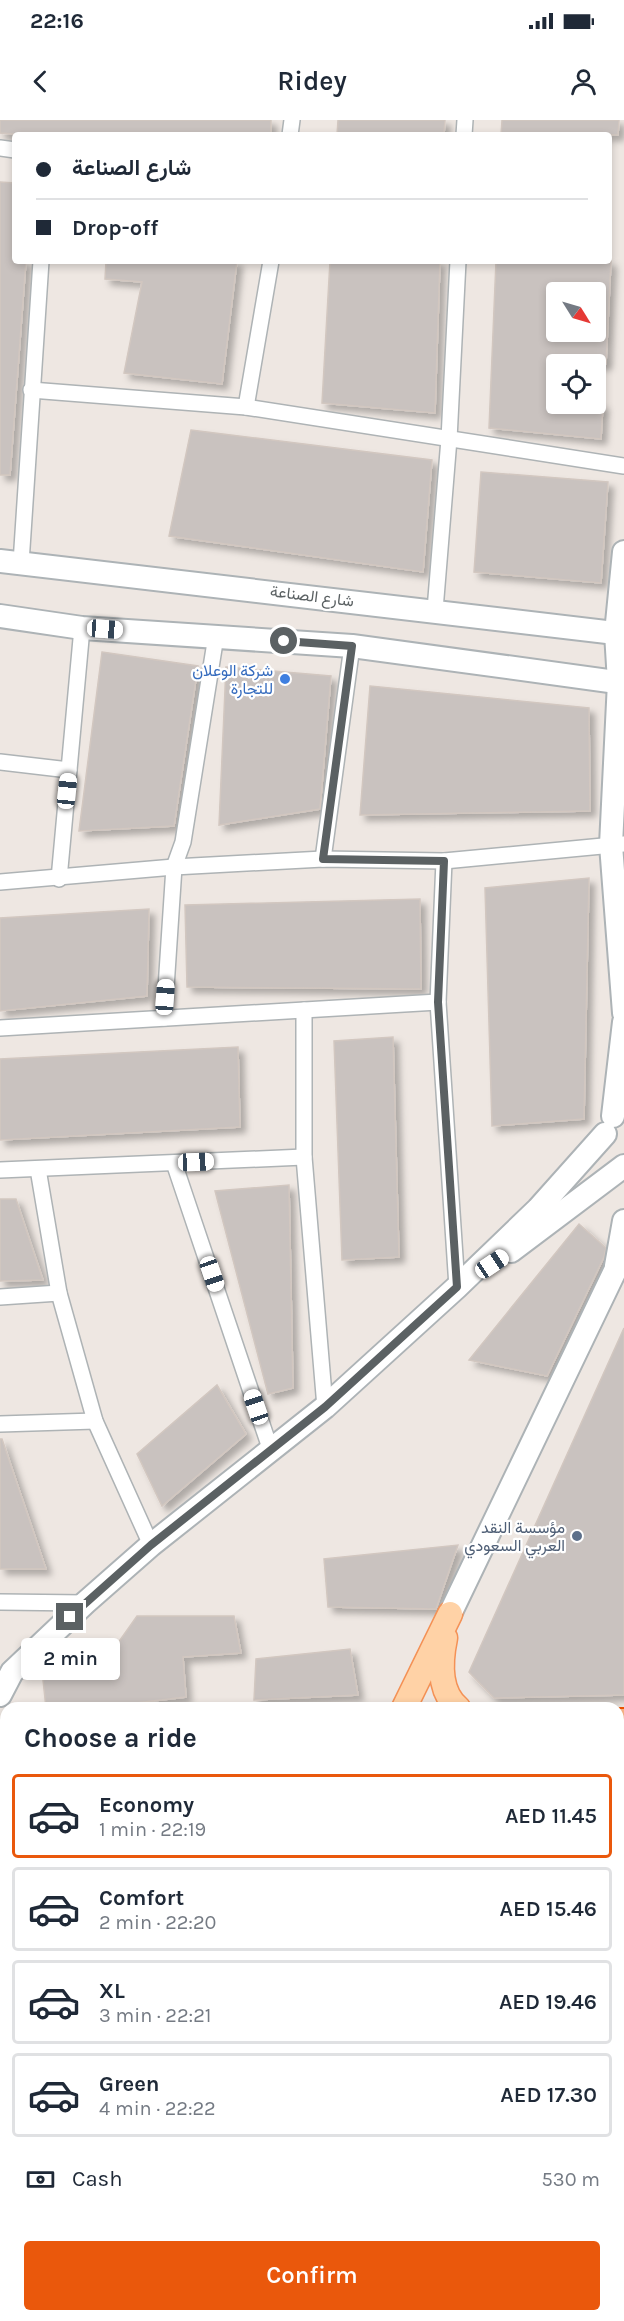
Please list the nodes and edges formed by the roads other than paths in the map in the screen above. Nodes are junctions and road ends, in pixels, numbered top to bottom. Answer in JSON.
{"nodes":[{"id":1,"x":41,"y":264,"type":"edge"},
{"id":2,"x":270,"y":264,"type":"edge"},
{"id":3,"x":458,"y":264,"type":"edge"},
{"id":4,"x":31,"y":390,"type":"junction"},
{"id":5,"x":246,"y":407,"type":"junction"},
{"id":6,"x":449,"y":439,"type":"junction"},
{"id":7,"x":624,"y":466,"type":"edge"},
{"id":8,"x":624,"y":552,"type":"edge"},
{"id":9,"x":10,"y":562,"type":"edge"},
{"id":10,"x":435,"y":610,"type":"junction"},
{"id":11,"x":0,"y":616,"type":"edge"},
{"id":12,"x":82,"y":628,"type":"junction"},
{"id":13,"x":620,"y":634,"type":"edge"},
{"id":14,"x":216,"y":636,"type":"junction"},
{"id":15,"x":352,"y":646,"type":"junction"},
{"id":16,"x":622,"y":682,"type":"edge"},
{"id":17,"x":0,"y":762,"type":"edge"},
{"id":18,"x":69,"y":770,"type":"junction"},
{"id":19,"x":617,"y":845,"type":"edge"},
{"id":20,"x":323,"y":859,"type":"junction"},
{"id":21,"x":444,"y":861,"type":"junction"},
{"id":22,"x":174,"y":867,"type":"junction"},
{"id":23,"x":59,"y":879,"type":"junction"},
{"id":24,"x":0,"y":882,"type":"edge"},
{"id":25,"x":438,"y":1002,"type":"junction"},
{"id":26,"x":304,"y":1010,"type":"junction"},
{"id":27,"x":624,"y":1013,"type":"edge"},
{"id":28,"x":164,"y":1018,"type":"junction"},
{"id":29,"x":624,"y":1022,"type":"edge"},
{"id":30,"x":0,"y":1028,"type":"edge"},
{"id":31,"x":614,"y":1119,"type":"edge"},
{"id":32,"x":304,"y":1157,"type":"junction"},
{"id":33,"x":624,"y":1161,"type":"edge"},
{"id":34,"x":174,"y":1162,"type":"junction"},
{"id":35,"x":624,"y":1166,"type":"edge"},
{"id":36,"x":38,"y":1169,"type":"junction"},
{"id":37,"x":0,"y":1170,"type":"edge"},
{"id":38,"x":624,"y":1221,"type":"edge"},
{"id":39,"x":624,"y":1252,"type":"edge"},
{"id":40,"x":614,"y":1273,"type":"junction"},
{"id":41,"x":457,"y":1287,"type":"junction"},
{"id":42,"x":59,"y":1293,"type":"junction"},
{"id":43,"x":0,"y":1298,"type":"edge"},
{"id":44,"x":325,"y":1407,"type":"junction"},
{"id":45,"x":95,"y":1421,"type":"junction"},
{"id":46,"x":0,"y":1424,"type":"edge"},
{"id":47,"x":272,"y":1451,"type":"junction"},
{"id":48,"x":151,"y":1545,"type":"junction"},
{"id":49,"x":0,"y":1602,"type":"edge"},
{"id":50,"x":85,"y":1603,"type":"junction"},
{"id":51,"x":450,"y":1614,"type":"junction"},
{"id":52,"x":0,"y":1695,"type":"edge"},
{"id":53,"x":407,"y":1702,"type":"edge"},
{"id":54,"x":452,"y":1702,"type":"edge"}],
"edges":[{"from":1,"to":4,"type":"street"},
{"from":2,"to":5,"type":"street"},
{"from":3,"to":6,"type":"street"},
{"from":4,"to":5,"type":"street"},
{"from":4,"to":9,"type":"street"},
{"from":5,"to":6,"type":"street"},
{"from":6,"to":7,"type":"street"},
{"from":6,"to":10,"type":"street"},
{"from":8,"to":13,"type":"street"},
{"from":9,"to":10,"type":"street","name":"شارع الصناعة"},
{"from":10,"to":13,"type":"street","name":"شارع الصناعة"},
{"from":11,"to":12,"type":"street"},
{"from":12,"to":14,"type":"street"},
{"from":12,"to":18,"type":"street"},
{"from":13,"to":16,"type":"street"},
{"from":14,"to":15,"type":"street"},
{"from":14,"to":22,"type":"street"},
{"from":15,"to":16,"type":"street"},
{"from":15,"to":20,"type":"street"},
{"from":16,"to":19,"type":"street"},
{"from":17,"to":18,"type":"street"},
{"from":18,"to":23,"type":"street"},
{"from":19,"to":21,"type":"street"},
{"from":19,"to":27,"type":"street"},
{"from":20,"to":21,"type":"street"},
{"from":20,"to":22,"type":"street"},
{"from":21,"to":25,"type":"street"},
{"from":22,"to":23,"type":"street"},
{"from":22,"to":28,"type":"street"},
{"from":23,"to":24,"type":"street"},
{"from":25,"to":26,"type":"street"},
{"from":25,"to":41,"type":"street"},
{"from":26,"to":28,"type":"street"},
{"from":26,"to":32,"type":"street"},
{"from":28,"to":30,"type":"street"},
{"from":29,"to":31,"type":"street"},
{"from":31,"to":33,"type":"street"},
{"from":31,"to":41,"type":"street"},
{"from":32,"to":34,"type":"street"},
{"from":32,"to":44,"type":"street"},
{"from":34,"to":36,"type":"street"},
{"from":34,"to":47,"type":"street"},
{"from":35,"to":41,"type":"street"},
{"from":36,"to":37,"type":"street"},
{"from":36,"to":42,"type":"street"},
{"from":38,"to":40,"type":"street"},
{"from":39,"to":40,"type":"street"},
{"from":40,"to":51,"type":"street"},
{"from":41,"to":44,"type":"street"},
{"from":42,"to":43,"type":"street"},
{"from":42,"to":45,"type":"street"},
{"from":44,"to":47,"type":"street"},
{"from":45,"to":46,"type":"street"},
{"from":45,"to":48,"type":"street"},
{"from":47,"to":48,"type":"street"},
{"from":48,"to":50,"type":"street"},
{"from":49,"to":50,"type":"street"},
{"from":50,"to":52,"type":"street"},
{"from":51,"to":53,"type":"main road"},
{"from":51,"to":54,"type":"main road"}]}
